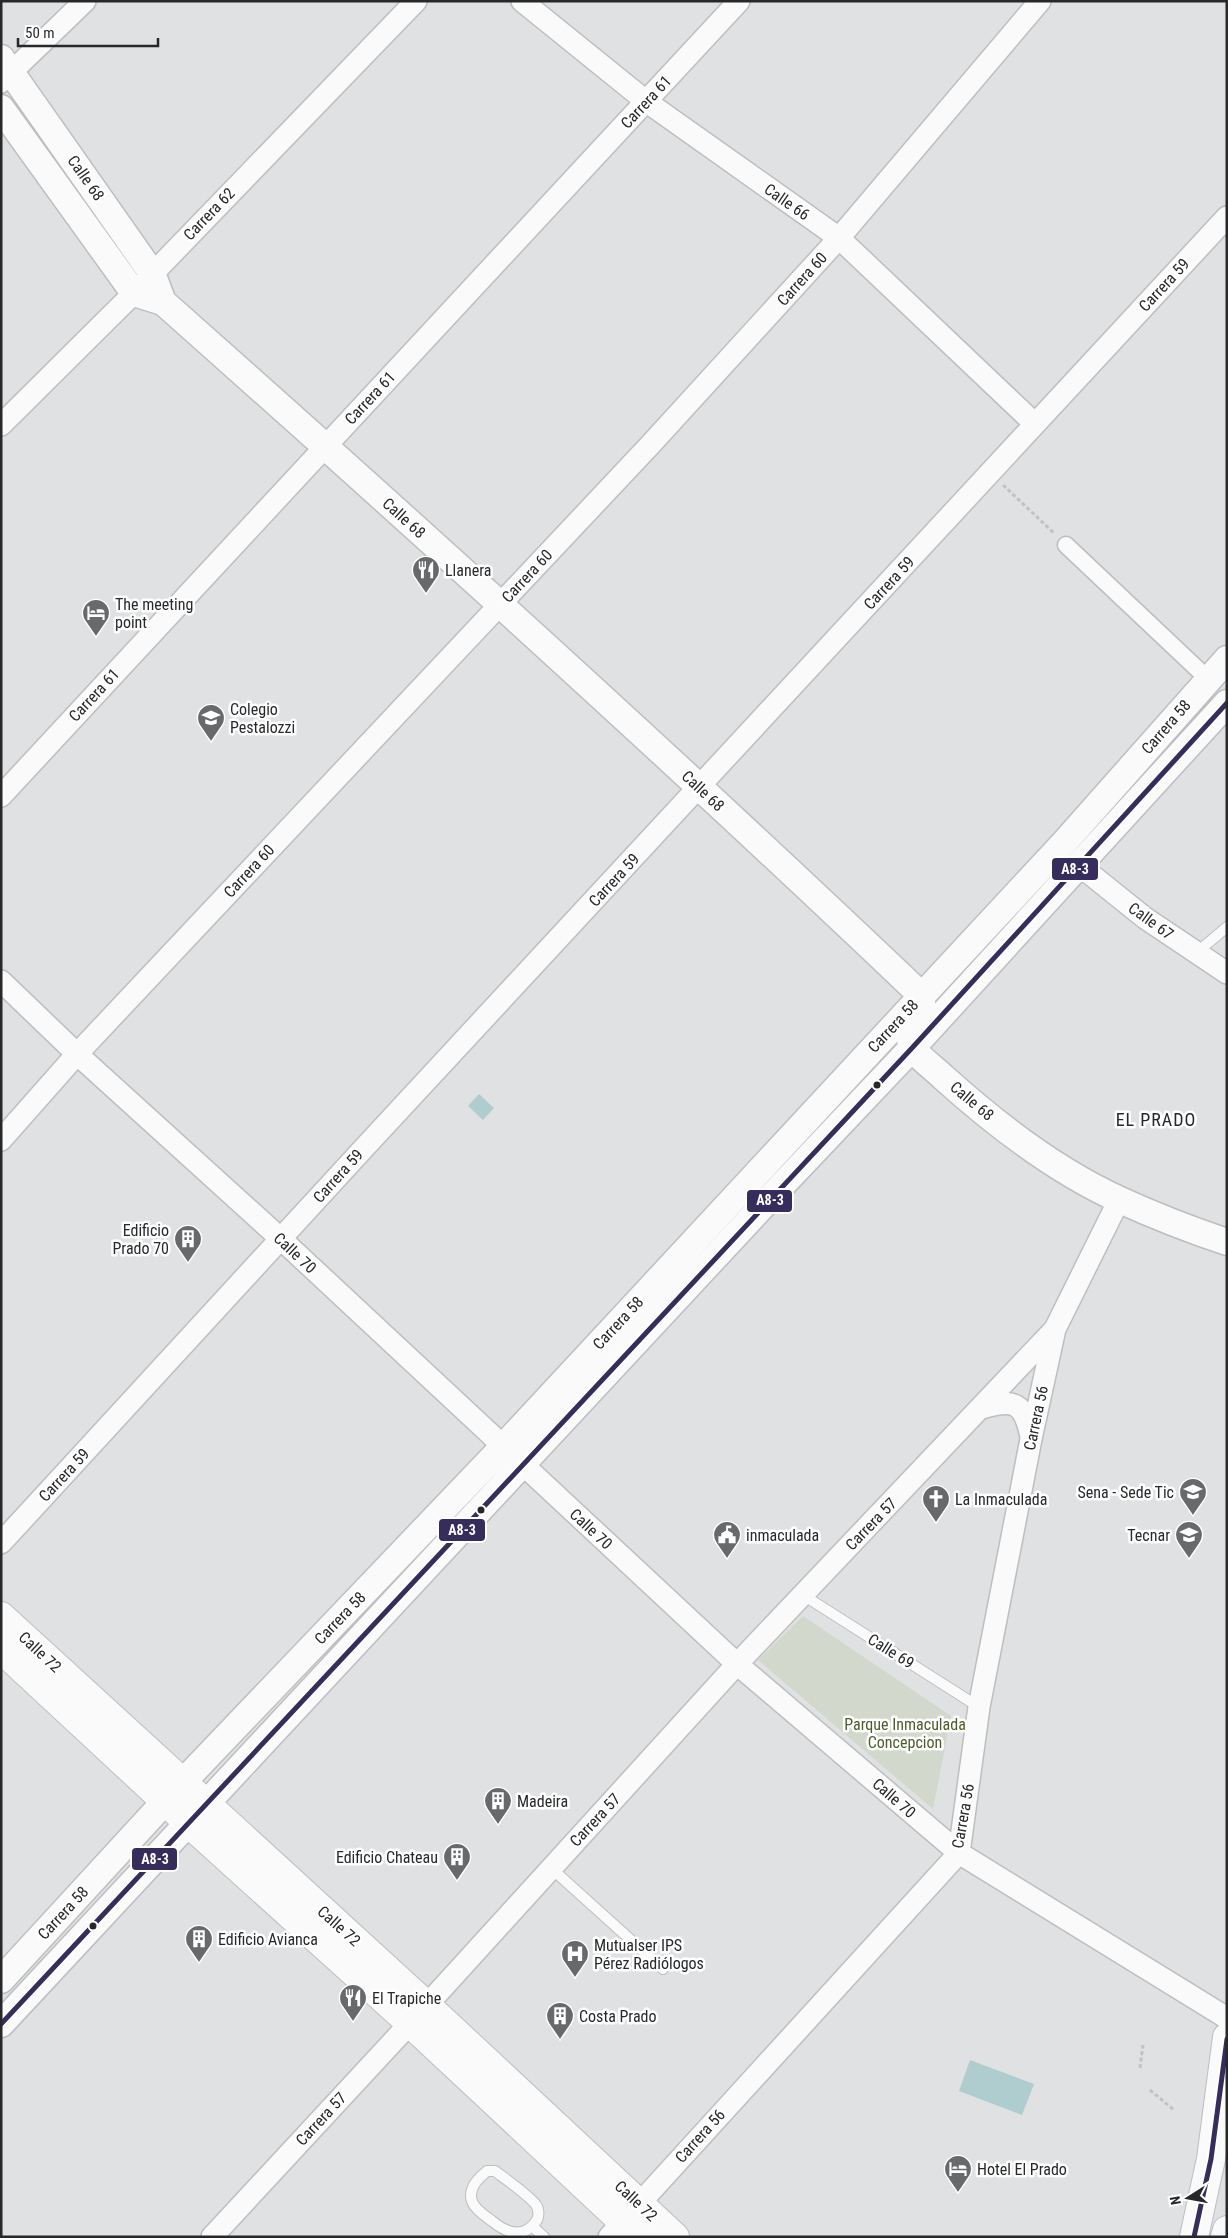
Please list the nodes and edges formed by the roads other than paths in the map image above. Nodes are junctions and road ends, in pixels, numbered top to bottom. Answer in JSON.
{"nodes":[{"id":1,"x":85,"y":1,"type":"edge"},
{"id":2,"x":416,"y":1,"type":"edge"},
{"id":3,"x":522,"y":1,"type":"edge"},
{"id":4,"x":739,"y":1,"type":"edge"},
{"id":5,"x":1040,"y":1,"type":"edge"},
{"id":6,"x":5,"y":71,"type":"edge"},
{"id":7,"x":647,"y":102,"type":"junction"},
{"id":8,"x":1,"y":108,"type":"edge"},
{"id":9,"x":1227,"y":217,"type":"edge"},
{"id":10,"x":839,"y":238,"type":"junction"},
{"id":11,"x":152,"y":273,"type":"junction"},
{"id":12,"x":134,"y":293,"type":"junction"},
{"id":13,"x":163,"y":302,"type":"junction"},
{"id":14,"x":1035,"y":424,"type":"junction"},
{"id":15,"x":1,"y":426,"type":"edge"},
{"id":16,"x":325,"y":446,"type":"junction"},
{"id":17,"x":1066,"y":545,"type":"road end"},
{"id":18,"x":499,"y":605,"type":"junction"},
{"id":19,"x":1227,"y":659,"type":"edge"},
{"id":20,"x":1208,"y":679,"type":"junction"},
{"id":21,"x":1227,"y":703,"type":"edge"},
{"id":22,"x":699,"y":788,"type":"junction"},
{"id":23,"x":1,"y":796,"type":"edge"},
{"id":24,"x":1056,"y":851,"type":"junction"},
{"id":25,"x":1077,"y":868,"type":"junction"},
{"id":26,"x":1227,"y":927,"type":"edge"},
{"id":27,"x":1196,"y":953,"type":"junction"},
{"id":28,"x":1227,"y":973,"type":"edge"},
{"id":29,"x":1,"y":981,"type":"edge"},
{"id":30,"x":921,"y":995,"type":"junction"},
{"id":31,"x":912,"y":1048,"type":"junction"},
{"id":32,"x":77,"y":1054,"type":"junction"},
{"id":33,"x":1,"y":1140,"type":"edge"},
{"id":34,"x":1119,"y":1200,"type":"junction"},
{"id":35,"x":281,"y":1239,"type":"junction"},
{"id":36,"x":1227,"y":1242,"type":"edge"},
{"id":37,"x":1055,"y":1329,"type":"junction"},
{"id":38,"x":982,"y":1408,"type":"junction"},
{"id":39,"x":1031,"y":1439,"type":"junction"},
{"id":40,"x":503,"y":1447,"type":"junction"},
{"id":41,"x":522,"y":1465,"type":"junction"},
{"id":42,"x":1,"y":1543,"type":"edge"},
{"id":43,"x":803,"y":1595,"type":"junction"},
{"id":44,"x":1,"y":1616,"type":"edge"},
{"id":45,"x":1,"y":1649,"type":"edge"},
{"id":46,"x":736,"y":1664,"type":"junction"},
{"id":47,"x":979,"y":1707,"type":"junction"},
{"id":48,"x":174,"y":1792,"type":"junction"},
{"id":49,"x":196,"y":1813,"type":"junction"},
{"id":50,"x":958,"y":1853,"type":"junction"},
{"id":51,"x":551,"y":1868,"type":"junction"},
{"id":52,"x":663,"y":1968,"type":"dead end"},
{"id":53,"x":1,"y":1980,"type":"edge"},
{"id":54,"x":418,"y":2014,"type":"junction"},
{"id":55,"x":1227,"y":2018,"type":"edge"},
{"id":56,"x":1,"y":2024,"type":"edge"},
{"id":57,"x":1227,"y":2037,"type":"edge"},
{"id":58,"x":1219,"y":2162,"type":"edge"},
{"id":59,"x":627,"y":2225,"type":"edge"},
{"id":60,"x":534,"y":2228,"type":"junction"},
{"id":61,"x":1227,"y":2230,"type":"edge"},
{"id":62,"x":212,"y":2237,"type":"edge"},
{"id":63,"x":544,"y":2237,"type":"edge"},
{"id":64,"x":675,"y":2237,"type":"edge"},
{"id":65,"x":1194,"y":2237,"type":"edge"},
{"id":66,"x":1225,"y":2237,"type":"edge"}],
"edges":[{"from":1,"to":6,"type":"street"},
{"from":2,"to":11,"type":"street","name":"Carrera 62"},
{"from":3,"to":7,"type":"street","name":"Calle 66"},
{"from":4,"to":7,"type":"street","name":"Carrera 61"},
{"from":5,"to":10,"type":"street","name":"Carrera 60"},
{"from":6,"to":11,"type":"street","name":"Calle 68"},
{"from":7,"to":10,"type":"street","name":"Calle 66"},
{"from":7,"to":16,"type":"street","name":"Carrera 61"},
{"from":8,"to":12,"type":"street","name":"Calle 68"},
{"from":9,"to":14,"type":"street","name":"Carrera 59"},
{"from":10,"to":14,"type":"street","name":"Calle 66"},
{"from":10,"to":18,"type":"street","name":"Carrera 60"},
{"from":11,"to":12,"type":"street","name":"Carrera 62"},
{"from":11,"to":13,"type":"street","name":"Calle 68"},
{"from":12,"to":13,"type":"street","name":"Calle 68"},
{"from":12,"to":15,"type":"street","name":"Carrera 62"},
{"from":13,"to":16,"type":"street","name":"Calle 68"},
{"from":14,"to":22,"type":"street","name":"Carrera 59"},
{"from":16,"to":18,"type":"street","name":"Calle 68"},
{"from":16,"to":23,"type":"street","name":"Carrera 61"},
{"from":17,"to":20,"type":"street"},
{"from":18,"to":22,"type":"street","name":"Calle 68"},
{"from":18,"to":32,"type":"street","name":"Carrera 60"},
{"from":19,"to":20,"type":"street","name":"Carrera 58"},
{"from":20,"to":24,"type":"street","name":"Carrera 58"},
{"from":21,"to":25,"type":"street","name":"Carrera 58"},
{"from":22,"to":30,"type":"street","name":"Calle 68"},
{"from":22,"to":35,"type":"street","name":"Carrera 59"},
{"from":24,"to":25,"type":"street"},
{"from":24,"to":30,"type":"street","name":"Carrera 58"},
{"from":25,"to":27,"type":"street","name":"Calle 67"},
{"from":25,"to":31,"type":"street","name":"Carrera 58"},
{"from":26,"to":27,"type":"lane"},
{"from":27,"to":28,"type":"street","name":"Calle 67"},
{"from":29,"to":32,"type":"street","name":"Calle 70"},
{"from":30,"to":31,"type":"street"},
{"from":30,"to":40,"type":"street","name":"Carrera 58"},
{"from":31,"to":34,"type":"street","name":"Calle 68"},
{"from":31,"to":41,"type":"street","name":"Carrera 58"},
{"from":32,"to":33,"type":"street","name":"Carrera 60"},
{"from":32,"to":35,"type":"street","name":"Calle 70"},
{"from":34,"to":36,"type":"street","name":"Calle 68"},
{"from":34,"to":37,"type":"street","name":"Carrera 57"},
{"from":35,"to":40,"type":"street","name":"Calle 70"},
{"from":35,"to":42,"type":"street","name":"Carrera 59"},
{"from":37,"to":38,"type":"street","name":"Carrera 57"},
{"from":37,"to":39,"type":"street","name":"Carrera 56"},
{"from":38,"to":39,"type":"street"},
{"from":38,"to":43,"type":"street","name":"Carrera 57"},
{"from":39,"to":47,"type":"street","name":"Carrera 56"},
{"from":40,"to":41,"type":"street","name":"Calle 70"},
{"from":40,"to":48,"type":"street","name":"Carrera 58"},
{"from":41,"to":46,"type":"street","name":"Calle 70"},
{"from":41,"to":49,"type":"street","name":"Carrera 58"},
{"from":43,"to":46,"type":"street","name":"Carrera 57"},
{"from":43,"to":47,"type":"lane","name":"Calle 69"},
{"from":44,"to":48,"type":"main road","name":"Calle 72"},
{"from":45,"to":48,"type":"main road","name":"Calle 72"},
{"from":46,"to":50,"type":"street","name":"Calle 70"},
{"from":46,"to":51,"type":"street","name":"Carrera 57"},
{"from":47,"to":50,"type":"street","name":"Carrera 56"},
{"from":48,"to":49,"type":"main road","name":"Calle 72"},
{"from":48,"to":53,"type":"street","name":"Carrera 58"},
{"from":49,"to":54,"type":"main road","name":"Calle 72"},
{"from":49,"to":56,"type":"street","name":"Carrera 58"},
{"from":50,"to":55,"type":"street","name":"Calle 70"},
{"from":50,"to":59,"type":"street","name":"Carrera 56"},
{"from":51,"to":52,"type":"lane"},
{"from":51,"to":54,"type":"street","name":"Carrera 57"},
{"from":54,"to":59,"type":"main road","name":"Calle 72"},
{"from":54,"to":62,"type":"street","name":"Carrera 57"},
{"from":57,"to":58,"type":"main road"},
{"from":58,"to":65,"type":"main road"},
{"from":59,"to":64,"type":"main road","name":"Calle 72"},
{"from":60,"to":60,"type":"lane"},
{"from":60,"to":63,"type":"lane"},
{"from":61,"to":66,"type":"main road"}]}
